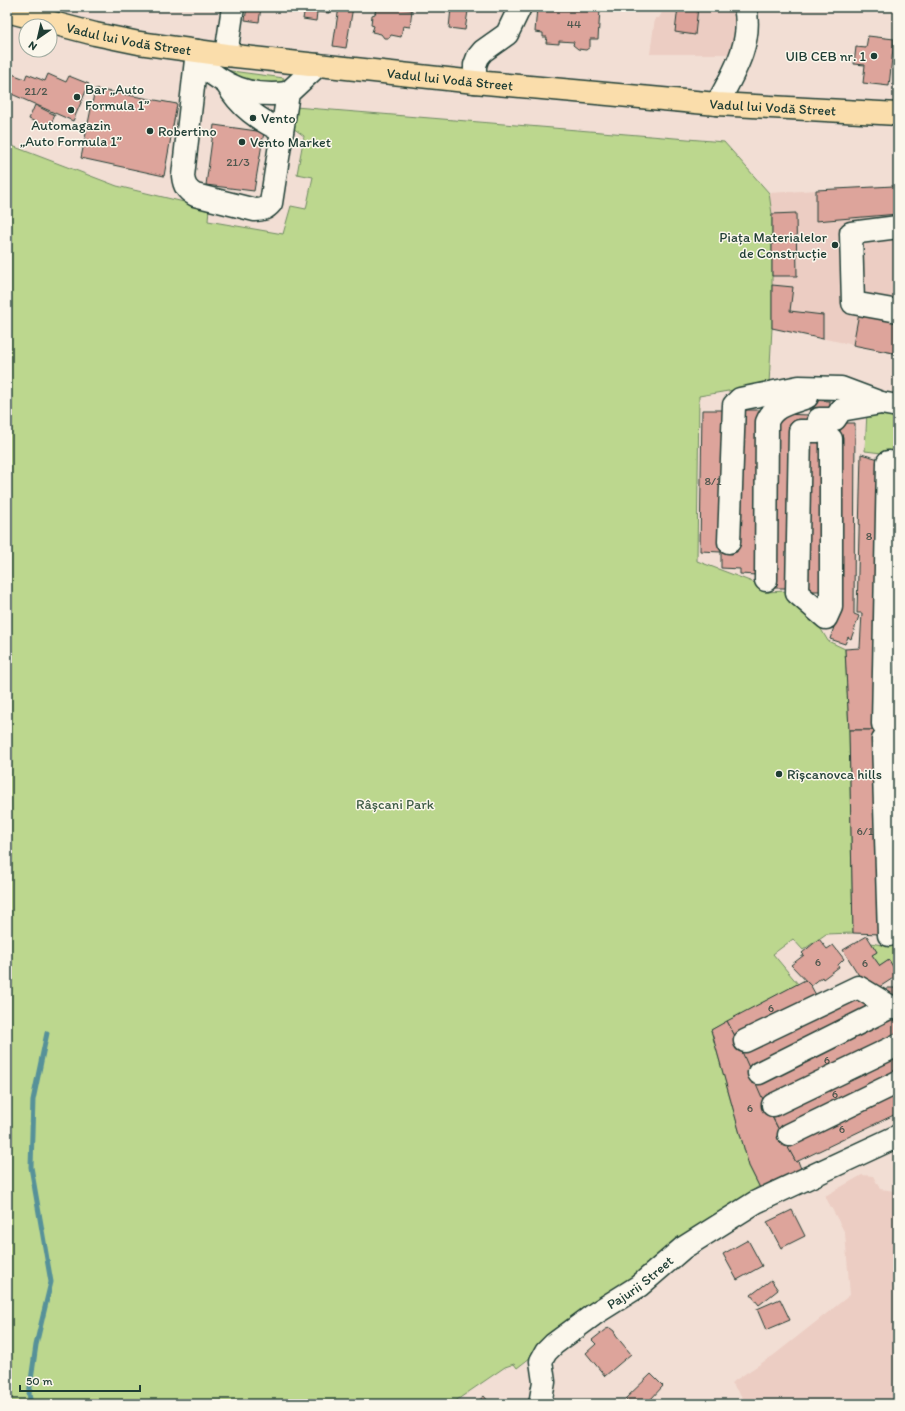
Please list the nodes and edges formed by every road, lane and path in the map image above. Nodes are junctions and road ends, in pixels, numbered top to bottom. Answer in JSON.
{"nodes":[{"id":1,"x":520,"y":7,"type":"edge"},
{"id":2,"x":745,"y":7,"type":"edge"},
{"id":3,"x":7,"y":11,"type":"edge"},
{"id":4,"x":228,"y":12,"type":"edge"},
{"id":5,"x":45,"y":14,"type":"edge"},
{"id":6,"x":226,"y":55,"type":"junction"},
{"id":7,"x":196,"y":56,"type":"junction"},
{"id":8,"x":318,"y":65,"type":"junction"},
{"id":9,"x":475,"y":82,"type":"junction"},
{"id":10,"x":227,"y":84,"type":"junction"},
{"id":11,"x":288,"y":93,"type":"junction"},
{"id":12,"x":717,"y":104,"type":"junction"},
{"id":13,"x":898,"y":114,"type":"edge"},
{"id":14,"x":282,"y":131,"type":"junction"},
{"id":15,"x":898,"y":227,"type":"edge"},
{"id":16,"x":898,"y":311,"type":"edge"},
{"id":17,"x":841,"y":388,"type":"junction"},
{"id":18,"x":889,"y":405,"type":"edge"},
{"id":19,"x":831,"y":439,"type":"dead end"},
{"id":20,"x":898,"y":463,"type":"edge"},
{"id":21,"x":729,"y":542,"type":"dead end"},
{"id":22,"x":766,"y":580,"type":"dead end"},
{"id":23,"x":883,"y":724,"type":"dead end"},
{"id":24,"x":898,"y":741,"type":"edge"},
{"id":25,"x":889,"y":936,"type":"dead end"},
{"id":26,"x":894,"y":1008,"type":"edge"},
{"id":27,"x":744,"y":1041,"type":"dead end"},
{"id":28,"x":898,"y":1045,"type":"edge"},
{"id":29,"x":759,"y":1073,"type":"dead end"},
{"id":30,"x":898,"y":1082,"type":"edge"},
{"id":31,"x":773,"y":1105,"type":"dead end"},
{"id":32,"x":898,"y":1120,"type":"edge"},
{"id":33,"x":789,"y":1135,"type":"dead end"},
{"id":34,"x":898,"y":1136,"type":"edge"},
{"id":35,"x":807,"y":1164,"type":"dead end"},
{"id":36,"x":540,"y":1404,"type":"edge"}],
"edges":[{"from":1,"to":9,"type":"street"},
{"from":2,"to":12,"type":"street"},
{"from":3,"to":5,"type":"main road","name":"Vadul lui Vodă Street"},
{"from":4,"to":6,"type":"street"},
{"from":5,"to":7,"type":"main road","name":"Vadul lui Vodă Street"},
{"from":6,"to":7,"type":"main road","name":"Vadul lui Vodă Street"},
{"from":6,"to":8,"type":"main road","name":"Vadul lui Vodă Street"},
{"from":7,"to":10,"type":"street"},
{"from":7,"to":14,"type":"street"},
{"from":8,"to":9,"type":"main road","name":"Vadul lui Vodă Street"},
{"from":8,"to":11,"type":"street"},
{"from":9,"to":12,"type":"main road","name":"Vadul lui Vodă Street"},
{"from":10,"to":11,"type":"street"},
{"from":10,"to":14,"type":"street"},
{"from":11,"to":14,"type":"street"},
{"from":12,"to":13,"type":"main road","name":"Vadul lui Vodă Street"},
{"from":15,"to":16,"type":"street"},
{"from":17,"to":18,"type":"street"},
{"from":17,"to":21,"type":"street"},
{"from":17,"to":22,"type":"street"},
{"from":18,"to":19,"type":"street"},
{"from":20,"to":23,"type":"street"},
{"from":24,"to":25,"type":"street"},
{"from":26,"to":27,"type":"street"},
{"from":26,"to":29,"type":"street"},
{"from":28,"to":31,"type":"street"},
{"from":30,"to":33,"type":"street"},
{"from":32,"to":35,"type":"street"},
{"from":34,"to":36,"type":"street","name":"Pajurii Street"}]}
